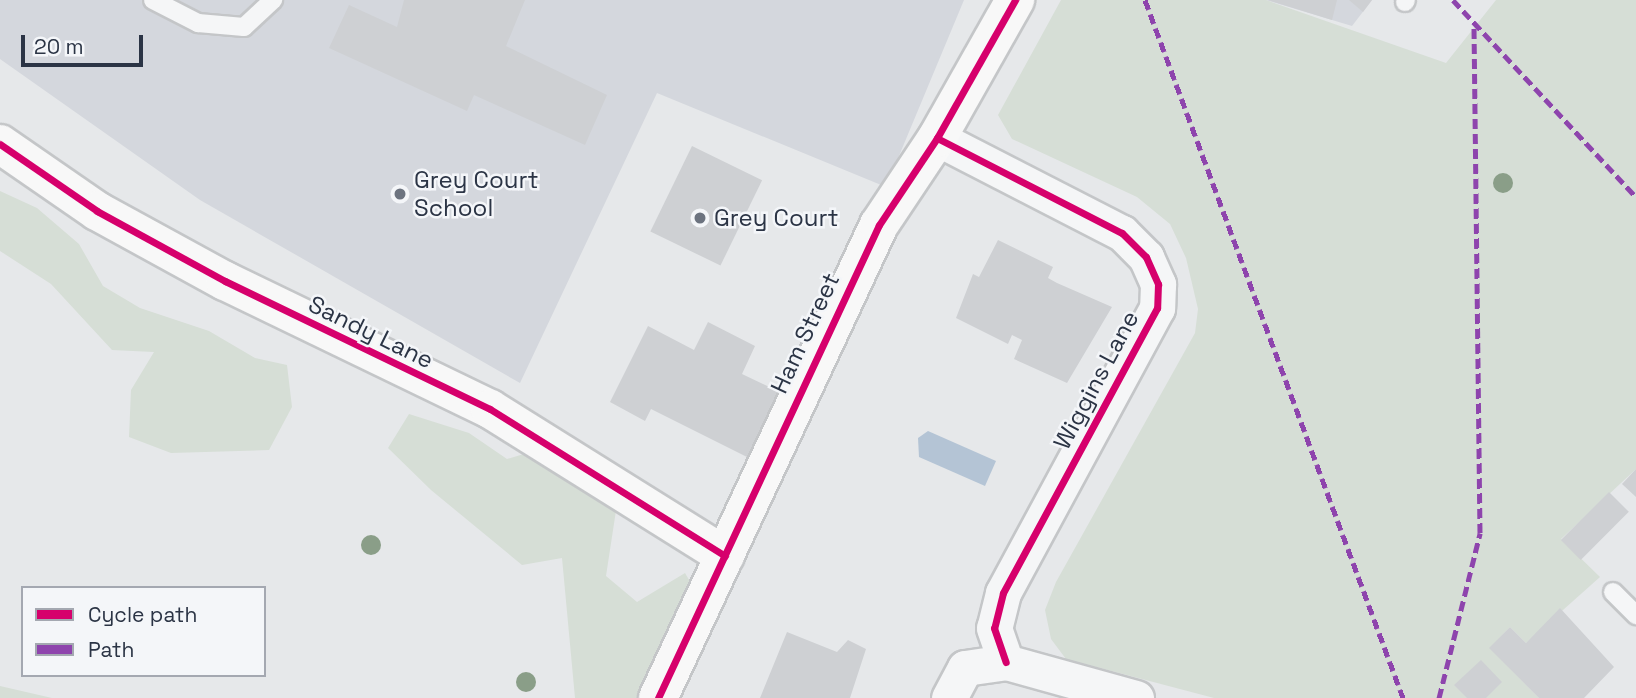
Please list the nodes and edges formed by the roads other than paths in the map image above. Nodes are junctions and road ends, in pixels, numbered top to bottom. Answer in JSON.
{"nodes":[{"id":1,"x":153,"y":0,"type":"edge"},
{"id":2,"x":273,"y":0,"type":"edge"},
{"id":3,"x":1015,"y":0,"type":"edge"},
{"id":4,"x":937,"y":138,"type":"junction"},
{"id":5,"x":0,"y":144,"type":"edge"},
{"id":6,"x":725,"y":556,"type":"junction"},
{"id":7,"x":1612,"y":592,"type":"dead end"},
{"id":8,"x":1636,"y":615,"type":"edge"},
{"id":9,"x":1006,"y":662,"type":"junction"},
{"id":10,"x":657,"y":698,"type":"edge"},
{"id":11,"x":949,"y":698,"type":"edge"},
{"id":12,"x":1136,"y":698,"type":"edge"}],
"edges":[{"from":1,"to":2,"type":"lane"},
{"from":3,"to":4,"type":"street","name":"Ham Street"},
{"from":4,"to":6,"type":"street","name":"Ham Street"},
{"from":4,"to":9,"type":"street","name":"Wiggins Lane"},
{"from":5,"to":6,"type":"street","name":"Sandy Lane"},
{"from":6,"to":10,"type":"street","name":"Ham Street"},
{"from":7,"to":8,"type":"lane"},
{"from":9,"to":11,"type":"street"},
{"from":9,"to":12,"type":"street"}]}
